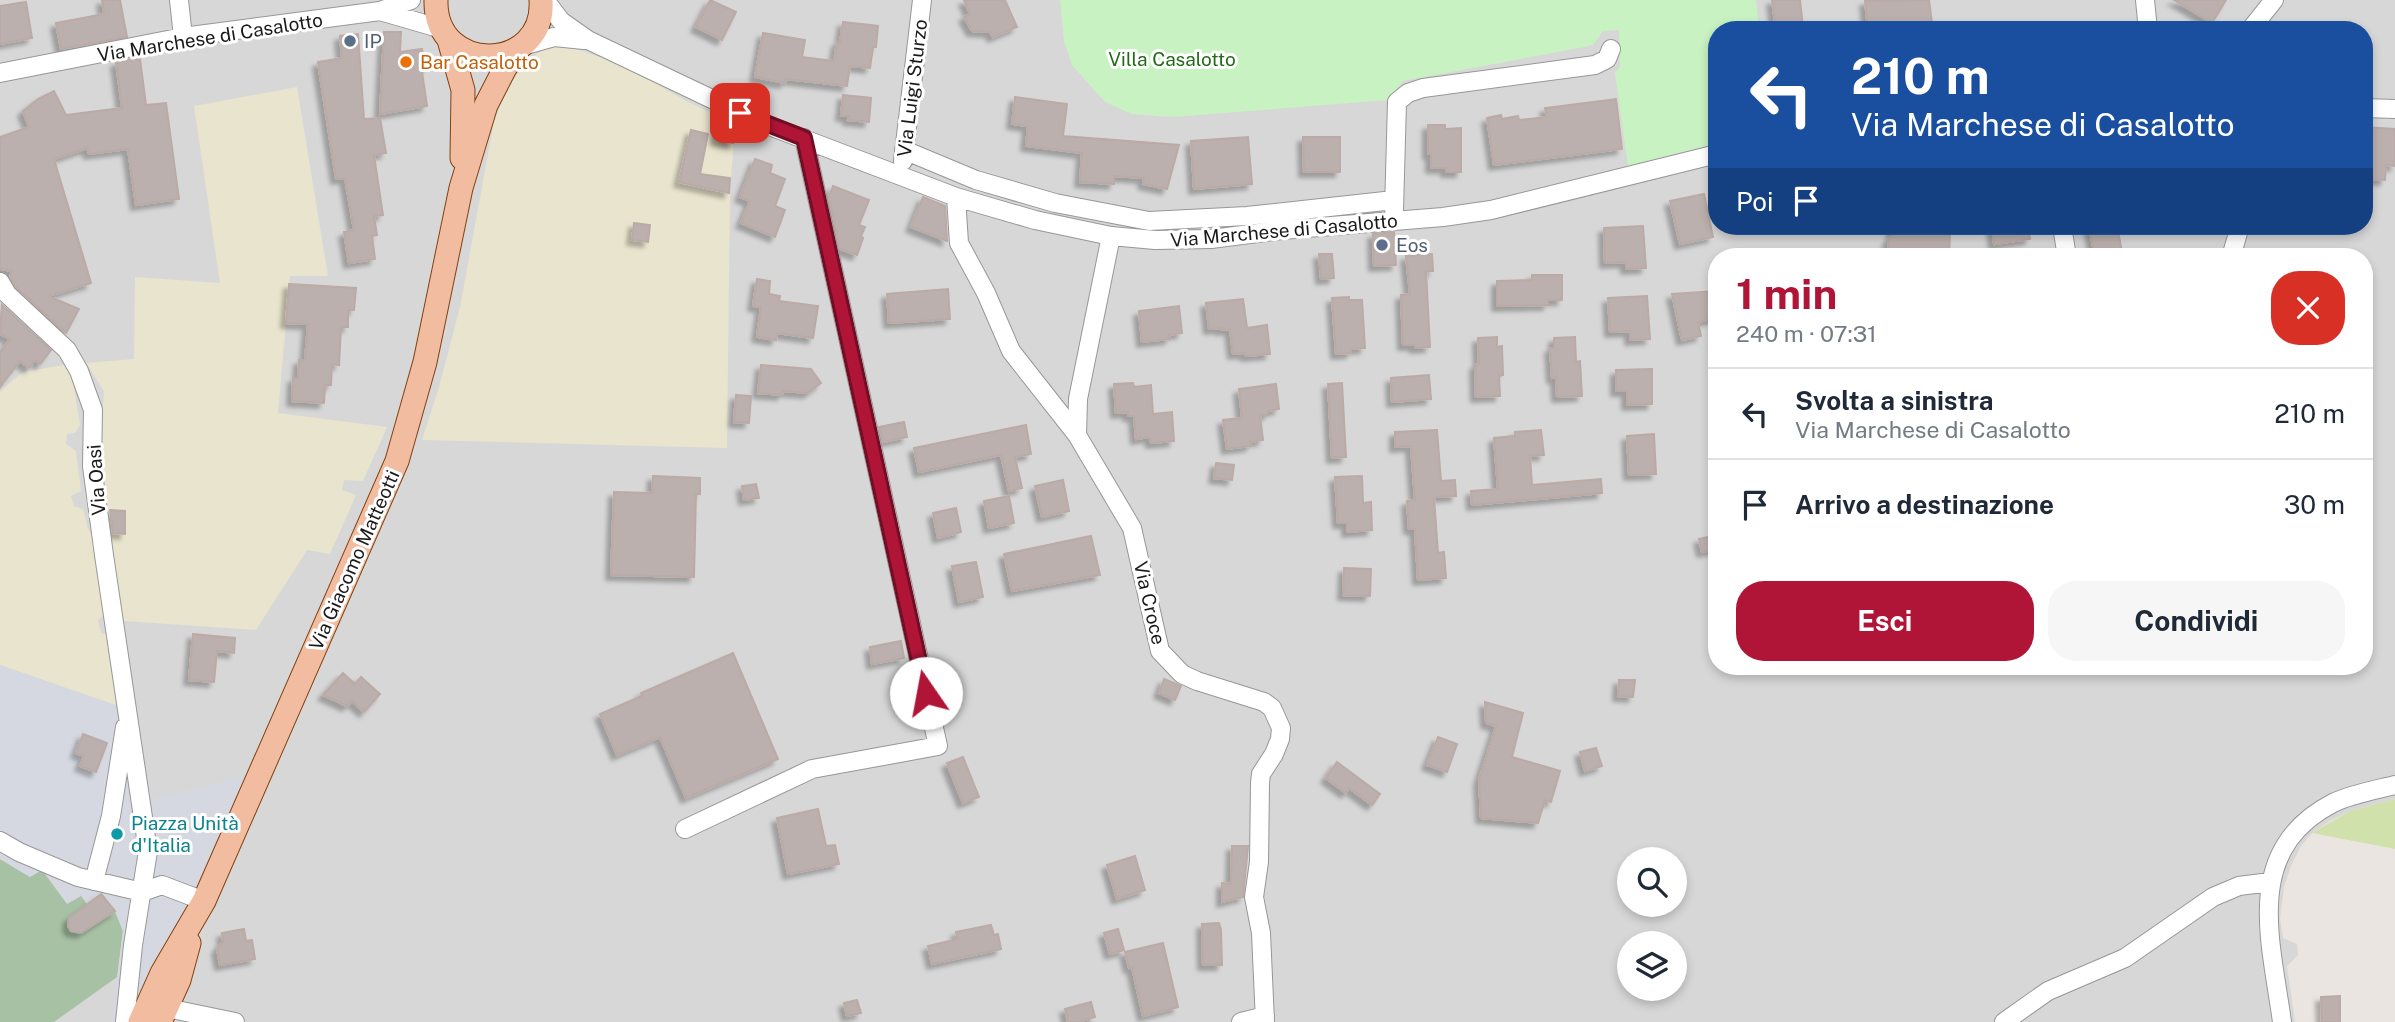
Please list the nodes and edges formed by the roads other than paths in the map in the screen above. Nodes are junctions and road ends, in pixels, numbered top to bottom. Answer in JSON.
{"nodes":[{"id":1,"x":178,"y":0,"type":"edge"},
{"id":2,"x":411,"y":0,"type":"edge"},
{"id":3,"x":436,"y":0,"type":"edge"},
{"id":4,"x":543,"y":0,"type":"edge"},
{"id":5,"x":922,"y":0,"type":"edge"},
{"id":6,"x":2145,"y":0,"type":"edge"},
{"id":7,"x":2274,"y":0,"type":"edge"},
{"id":8,"x":380,"y":11,"type":"junction"},
{"id":9,"x":2147,"y":21,"type":"edge"},
{"id":10,"x":2257,"y":21,"type":"edge"},
{"id":11,"x":446,"y":34,"type":"junction"},
{"id":12,"x":183,"y":37,"type":"junction"},
{"id":13,"x":588,"y":40,"type":"junction"},
{"id":14,"x":520,"y":47,"type":"junction"},
{"id":15,"x":1611,"y":50,"type":"dead end"},
{"id":16,"x":0,"y":73,"type":"edge"},
{"id":17,"x":2373,"y":108,"type":"edge"},
{"id":18,"x":2395,"y":109,"type":"edge"},
{"id":19,"x":804,"y":138,"type":"junction"},
{"id":20,"x":904,"y":150,"type":"junction"},
{"id":21,"x":1708,"y":156,"type":"edge"},
{"id":22,"x":901,"y":175,"type":"junction"},
{"id":23,"x":461,"y":188,"type":"junction"},
{"id":24,"x":956,"y":197,"type":"junction"},
{"id":25,"x":1394,"y":200,"type":"junction"},
{"id":26,"x":1393,"y":220,"type":"junction"},
{"id":27,"x":1111,"y":236,"type":"junction"},
{"id":28,"x":0,"y":282,"type":"edge"},
{"id":29,"x":1077,"y":435,"type":"junction"},
{"id":30,"x":128,"y":709,"type":"junction"},
{"id":31,"x":2395,"y":785,"type":"edge"},
{"id":32,"x":685,"y":829,"type":"dead end"},
{"id":33,"x":0,"y":841,"type":"edge"},
{"id":34,"x":94,"y":881,"type":"junction"},
{"id":35,"x":2270,"y":882,"type":"junction"},
{"id":36,"x":142,"y":892,"type":"junction"},
{"id":37,"x":200,"y":909,"type":"junction"},
{"id":38,"x":164,"y":1015,"type":"edge"},
{"id":39,"x":1265,"y":1019,"type":"edge"},
{"id":40,"x":125,"y":1022,"type":"edge"},
{"id":41,"x":140,"y":1022,"type":"edge"},
{"id":42,"x":234,"y":1022,"type":"edge"},
{"id":43,"x":1241,"y":1022,"type":"edge"},
{"id":44,"x":2004,"y":1022,"type":"edge"},
{"id":45,"x":2282,"y":1022,"type":"edge"}],
"edges":[{"from":1,"to":12,"type":"street"},
{"from":2,"to":8,"type":"street"},
{"from":3,"to":11,"type":"main road"},
{"from":4,"to":13,"type":"street"},
{"from":4,"to":14,"type":"main road"},
{"from":5,"to":20,"type":"street","name":"Via Luigi Sturzo"},
{"from":6,"to":9,"type":"street"},
{"from":7,"to":10,"type":"street"},
{"from":8,"to":11,"type":"street"},
{"from":8,"to":12,"type":"street","name":"Via Marchese di Casalotto"},
{"from":11,"to":14,"type":"main road"},
{"from":11,"to":23,"type":"main road"},
{"from":12,"to":16,"type":"street","name":"Via Marchese di Casalotto"},
{"from":13,"to":14,"type":"street"},
{"from":13,"to":19,"type":"street","name":"Via Marchese di Casalotto"},
{"from":14,"to":23,"type":"main road"},
{"from":15,"to":25,"type":"street"},
{"from":17,"to":18,"type":"street"},
{"from":19,"to":22,"type":"street","name":"Via Marchese di Casalotto"},
{"from":19,"to":32,"type":"street"},
{"from":20,"to":22,"type":"street","name":"Via Luigi Sturzo"},
{"from":20,"to":25,"type":"street"},
{"from":21,"to":26,"type":"street","name":"Via Marchese di Casalotto"},
{"from":22,"to":24,"type":"street","name":"Via Marchese di Casalotto"},
{"from":23,"to":37,"type":"main road","name":"Via Giacomo Matteotti"},
{"from":24,"to":27,"type":"street","name":"Via Marchese di Casalotto"},
{"from":24,"to":29,"type":"street","name":"Via Croce"},
{"from":25,"to":26,"type":"street"},
{"from":26,"to":27,"type":"street","name":"Via Marchese di Casalotto"},
{"from":27,"to":29,"type":"street"},
{"from":28,"to":30,"type":"street","name":"Via Oasi"},
{"from":29,"to":39,"type":"street","name":"Via Croce"},
{"from":30,"to":34,"type":"street"},
{"from":30,"to":36,"type":"street","name":"Via Oasi"},
{"from":31,"to":35,"type":"street"},
{"from":33,"to":34,"type":"street"},
{"from":34,"to":36,"type":"street"},
{"from":35,"to":44,"type":"street"},
{"from":35,"to":45,"type":"street"},
{"from":36,"to":37,"type":"street"},
{"from":36,"to":40,"type":"street","name":"Via Oasi"},
{"from":37,"to":38,"type":"main road"},
{"from":37,"to":41,"type":"main road"},
{"from":38,"to":42,"type":"street"},
{"from":39,"to":43,"type":"street"}]}
